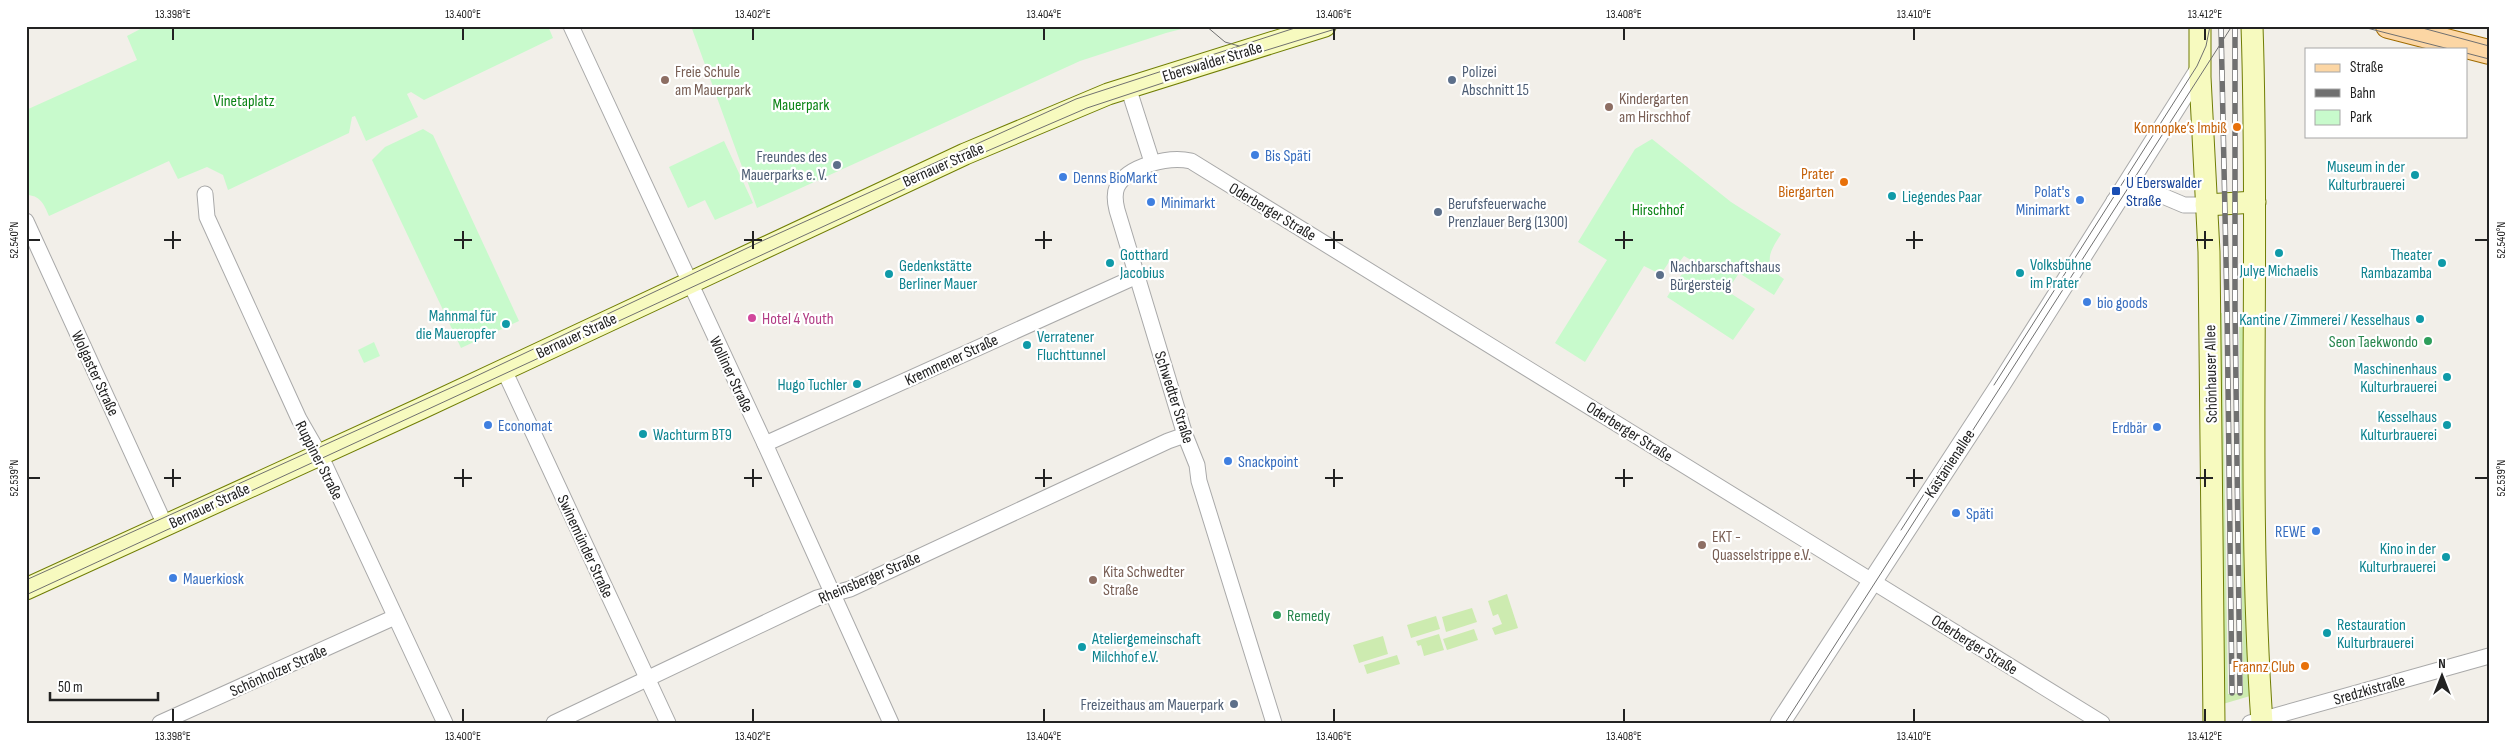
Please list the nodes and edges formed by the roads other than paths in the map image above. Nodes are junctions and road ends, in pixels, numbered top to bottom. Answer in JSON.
{"nodes":[{"id":1,"x":571,"y":26,"type":"edge"},
{"id":2,"x":1325,"y":26,"type":"edge"},
{"id":3,"x":2200,"y":26,"type":"edge"},
{"id":4,"x":2252,"y":26,"type":"edge"},
{"id":5,"x":2388,"y":26,"type":"edge"},
{"id":6,"x":2488,"y":53,"type":"edge"},
{"id":7,"x":2200,"y":69,"type":"junction"},
{"id":8,"x":1128,"y":87,"type":"junction"},
{"id":9,"x":1152,"y":162,"type":"junction"},
{"id":10,"x":205,"y":194,"type":"dead end"},
{"id":11,"x":2114,"y":201,"type":"junction"},
{"id":12,"x":2254,"y":202,"type":"junction"},
{"id":13,"x":2206,"y":205,"type":"junction"},
{"id":14,"x":26,"y":221,"type":"edge"},
{"id":15,"x":1137,"y":276,"type":"junction"},
{"id":16,"x":689,"y":282,"type":"junction"},
{"id":17,"x":504,"y":370,"type":"junction"},
{"id":18,"x":1185,"y":435,"type":"junction"},
{"id":19,"x":765,"y":444,"type":"junction"},
{"id":20,"x":319,"y":455,"type":"junction"},
{"id":21,"x":165,"y":525,"type":"junction"},
{"id":22,"x":1873,"y":580,"type":"junction"},
{"id":23,"x":26,"y":589,"type":"edge"},
{"id":24,"x":832,"y":594,"type":"junction"},
{"id":25,"x":395,"y":617,"type":"junction"},
{"id":26,"x":2489,"y":656,"type":"edge"},
{"id":27,"x":647,"y":678,"type":"junction"},
{"id":28,"x":2258,"y":722,"type":"edge"},
{"id":29,"x":160,"y":723,"type":"edge"},
{"id":30,"x":445,"y":723,"type":"edge"},
{"id":31,"x":554,"y":723,"type":"edge"},
{"id":32,"x":668,"y":723,"type":"edge"},
{"id":33,"x":891,"y":723,"type":"edge"},
{"id":34,"x":1274,"y":723,"type":"edge"},
{"id":35,"x":1780,"y":723,"type":"edge"},
{"id":36,"x":2102,"y":723,"type":"edge"},
{"id":37,"x":2214,"y":723,"type":"edge"}],
"edges":[{"from":1,"to":16,"type":"street","name":"Wolliner Straße"},
{"from":2,"to":8,"type":"main road","name":"Eberswalder Straße"},
{"from":3,"to":7,"type":"main road","name":"Schönhauser Allee"},
{"from":4,"to":12,"type":"main road"},
{"from":5,"to":6,"type":"main road"},
{"from":7,"to":11,"type":"street","name":"Kastanienallee"},
{"from":7,"to":13,"type":"main road","name":"Schönhauser Allee"},
{"from":8,"to":9,"type":"street"},
{"from":8,"to":16,"type":"main road","name":"Bernauer Straße"},
{"from":9,"to":15,"type":"street","name":"Schwedter Straße"},
{"from":9,"to":22,"type":"street","name":"Oderberger Straße"},
{"from":10,"to":20,"type":"street","name":"Ruppiner Straße"},
{"from":11,"to":13,"type":"street"},
{"from":11,"to":22,"type":"street","name":"Kastanienallee"},
{"from":12,"to":13,"type":"main road"},
{"from":12,"to":28,"type":"main road"},
{"from":13,"to":37,"type":"main road","name":"Schönhauser Allee"},
{"from":14,"to":21,"type":"street","name":"Wolgaster Straße"},
{"from":15,"to":18,"type":"street","name":"Schwedter Straße"},
{"from":15,"to":19,"type":"street","name":"Kremmener Straße"},
{"from":16,"to":17,"type":"main road","name":"Bernauer Straße"},
{"from":16,"to":19,"type":"street","name":"Wolliner Straße"},
{"from":17,"to":20,"type":"main road","name":"Bernauer Straße"},
{"from":17,"to":27,"type":"street","name":"Swinemünder Straße"},
{"from":18,"to":24,"type":"street","name":"Rheinsberger Straße"},
{"from":18,"to":34,"type":"street","name":"Schwedter Straße"},
{"from":19,"to":24,"type":"street","name":"Wolliner Straße"},
{"from":20,"to":21,"type":"main road","name":"Bernauer Straße"},
{"from":20,"to":25,"type":"street","name":"Ruppiner Straße"},
{"from":21,"to":23,"type":"main road","name":"Bernauer Straße"},
{"from":22,"to":35,"type":"street","name":"Kastanienallee"},
{"from":22,"to":36,"type":"street","name":"Oderberger Straße"},
{"from":24,"to":27,"type":"street","name":"Rheinsberger Straße"},
{"from":24,"to":33,"type":"street","name":"Wolliner Straße"},
{"from":25,"to":29,"type":"street","name":"Schönholzer Straße"},
{"from":25,"to":30,"type":"street","name":"Ruppiner Straße"},
{"from":26,"to":28,"type":"street","name":"Sredzkistraße"},
{"from":27,"to":31,"type":"street","name":"Rheinsberger Straße"},
{"from":27,"to":32,"type":"street","name":"Swinemünder Straße"}]}
